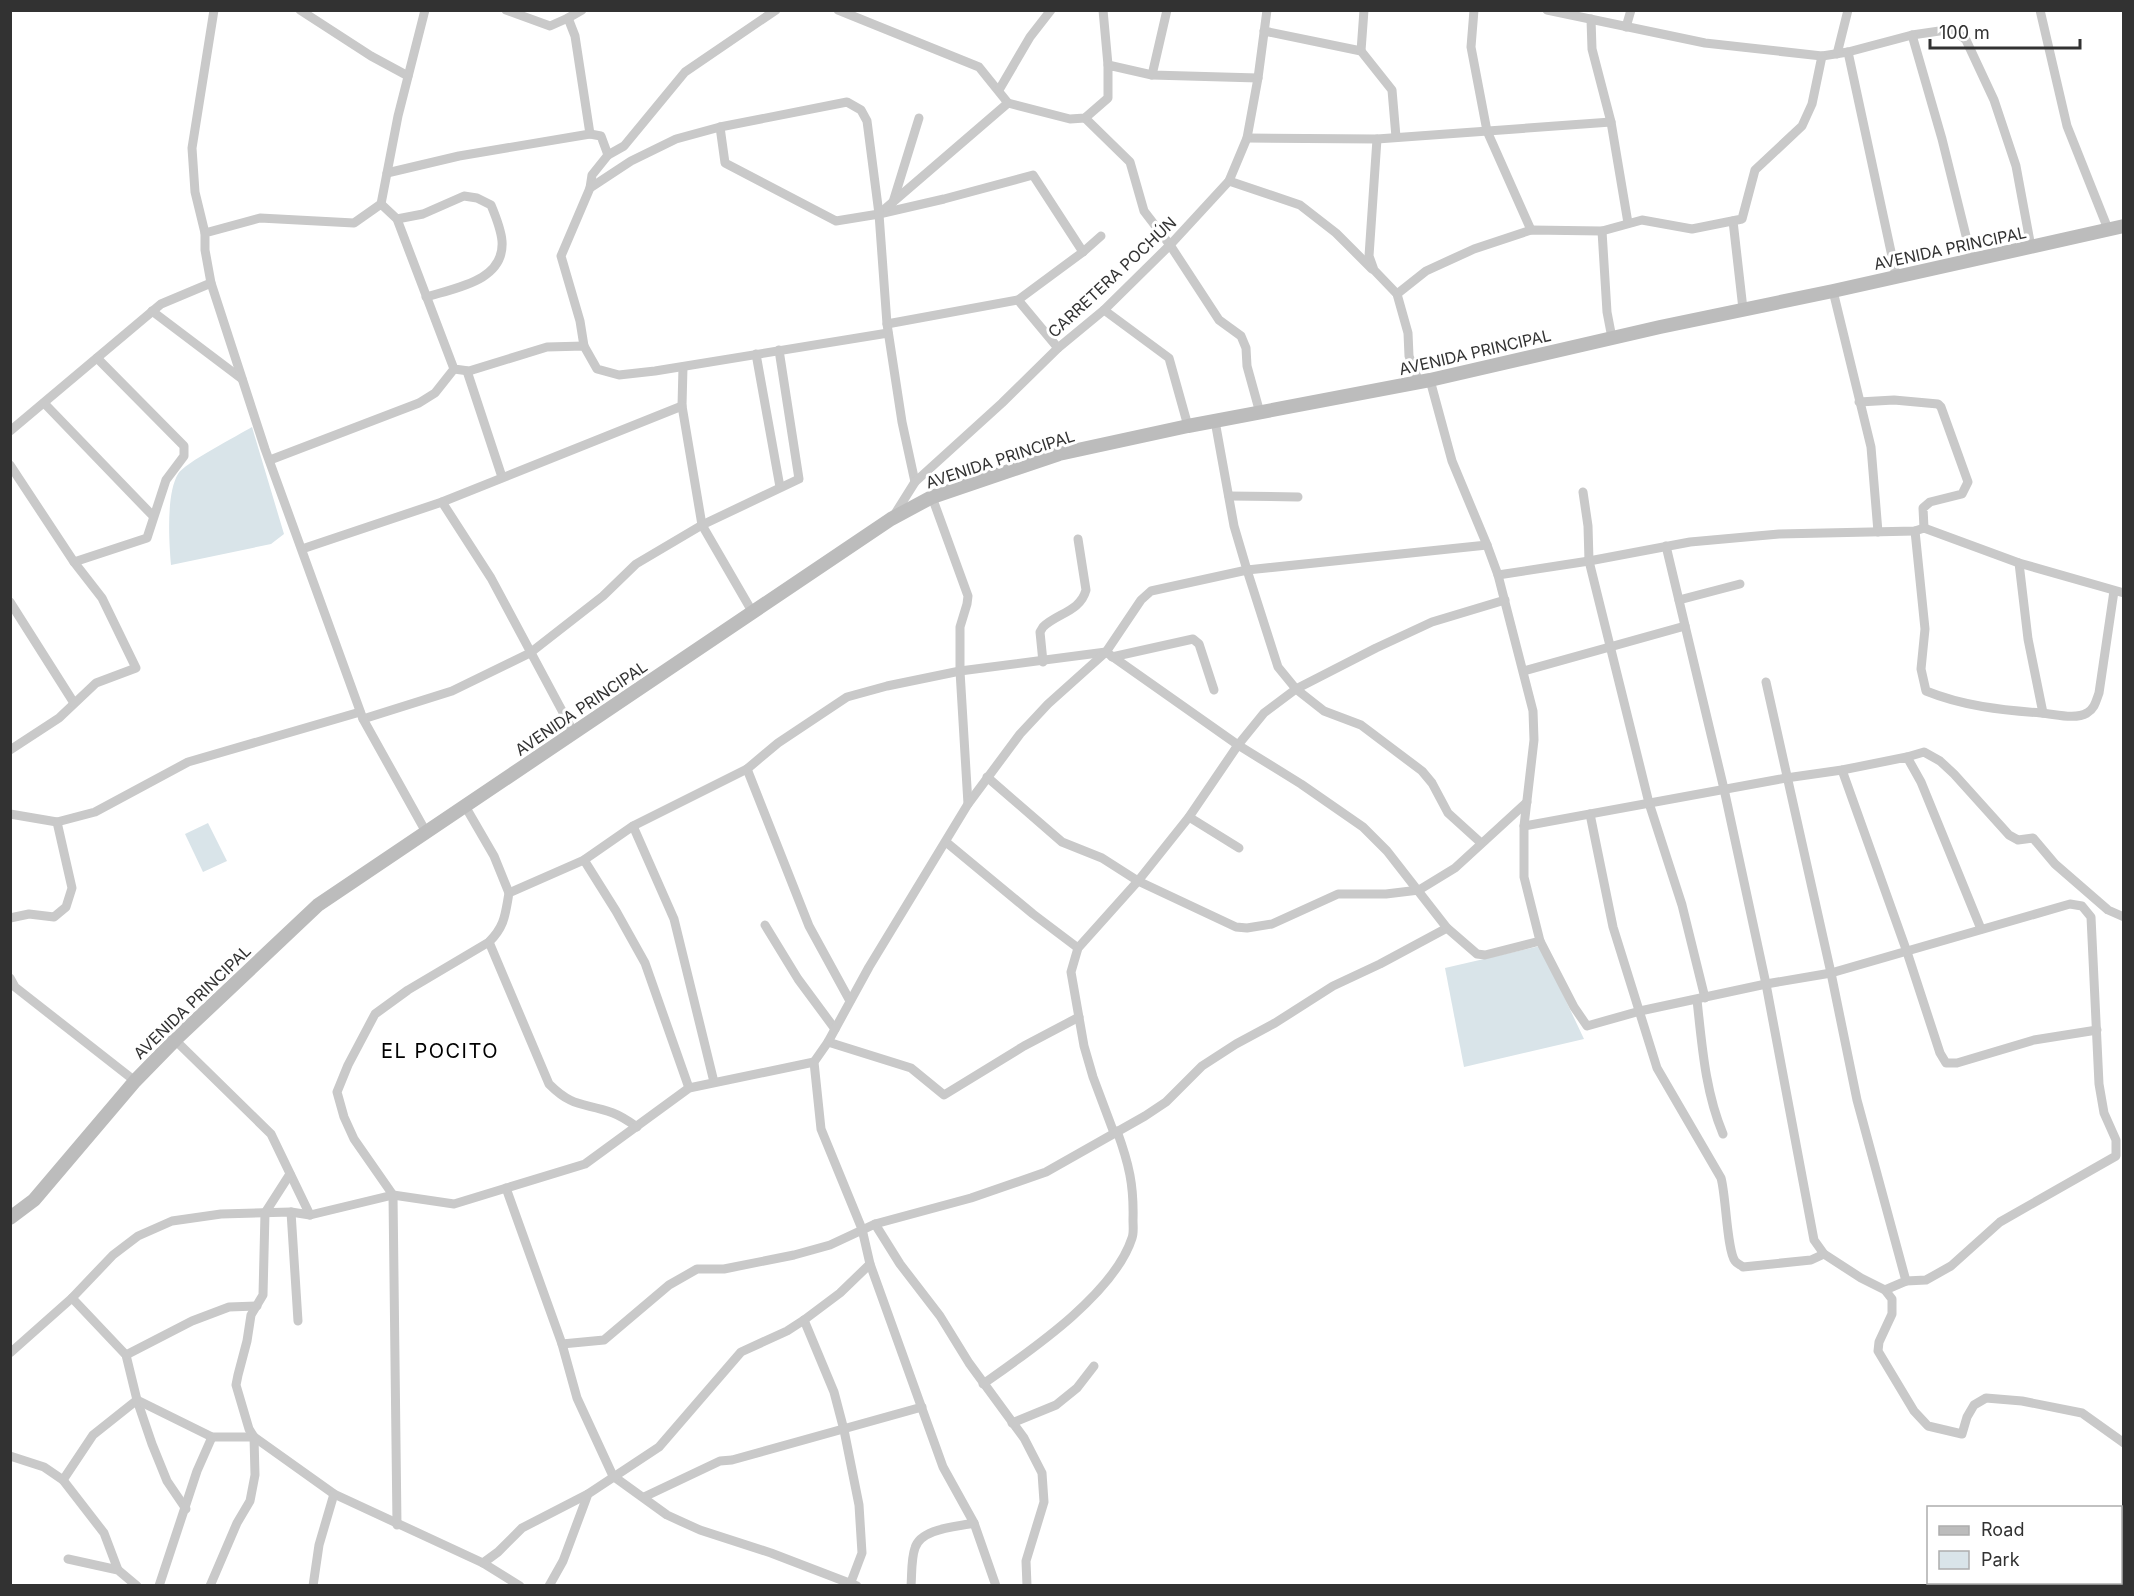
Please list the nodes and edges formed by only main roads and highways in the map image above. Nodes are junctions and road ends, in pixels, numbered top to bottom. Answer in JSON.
{"nodes":[{"id":1,"x":2124,"y":226,"type":"edge"},
{"id":2,"x":10,"y":1218,"type":"edge"}],
"edges":[{"from":1,"to":2,"type":"main road","name":"AVENIDA PRINCIPAL"}]}
